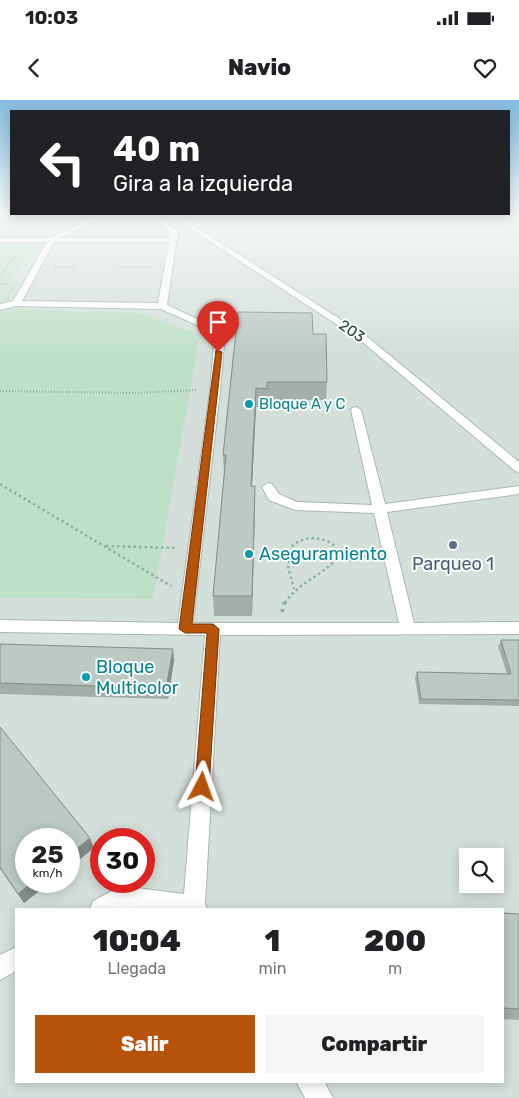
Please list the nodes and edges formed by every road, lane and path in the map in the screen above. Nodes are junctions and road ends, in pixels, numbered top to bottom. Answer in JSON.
{"nodes":[{"id":1,"x":12,"y":261,"type":"edge"},
{"id":2,"x":40,"y":261,"type":"edge"},
{"id":3,"x":169,"y":261,"type":"edge"},
{"id":4,"x":243,"y":261,"type":"edge"},
{"id":5,"x":118,"y":267,"type":"dead end"},
{"id":6,"x":168,"y":267,"type":"junction"},
{"id":7,"x":0,"y":276,"type":"edge"},
{"id":8,"x":16,"y":303,"type":"junction"},
{"id":9,"x":162,"y":306,"type":"junction"},
{"id":10,"x":0,"y":307,"type":"edge"},
{"id":11,"x":0,"y":391,"type":"edge"},
{"id":12,"x":215,"y":391,"type":"junction"},
{"id":13,"x":356,"y":410,"type":"dead end"},
{"id":14,"x":519,"y":468,"type":"edge"},
{"id":15,"x":0,"y":484,"type":"edge"},
{"id":16,"x":268,"y":487,"type":"dead end"},
{"id":17,"x":519,"y":490,"type":"edge"},
{"id":18,"x":380,"y":509,"type":"junction"},
{"id":19,"x":105,"y":546,"type":"junction"},
{"id":20,"x":388,"y":548,"type":"junction"},
{"id":21,"x":195,"y":549,"type":"junction"},
{"id":22,"x":338,"y":557,"type":"junction"},
{"id":23,"x":294,"y":589,"type":"junction"},
{"id":24,"x":189,"y":596,"type":"junction"},
{"id":25,"x":0,"y":626,"type":"edge"},
{"id":26,"x":281,"y":628,"type":"junction"},
{"id":27,"x":408,"y":628,"type":"junction"},
{"id":28,"x":519,"y":628,"type":"edge"},
{"id":29,"x":185,"y":629,"type":"junction"},
{"id":30,"x":213,"y":629,"type":"junction"},
{"id":31,"x":195,"y":907,"type":"edge"},
{"id":32,"x":103,"y":908,"type":"edge"},
{"id":33,"x":15,"y":959,"type":"edge"},
{"id":34,"x":0,"y":969,"type":"edge"},
{"id":35,"x":310,"y":1083,"type":"edge"},
{"id":36,"x":320,"y":1098,"type":"edge"}],
"edges":[{"from":1,"to":7,"type":"path"},
{"from":2,"to":8,"type":"street"},
{"from":3,"to":6,"type":"street"},
{"from":4,"to":14,"type":"street","name":"203"},
{"from":5,"to":6,"type":"path"},
{"from":6,"to":9,"type":"street"},
{"from":8,"to":9,"type":"street"},
{"from":8,"to":10,"type":"street"},
{"from":9,"to":12,"type":"street"},
{"from":11,"to":12,"type":"path"},
{"from":12,"to":21,"type":"street"},
{"from":13,"to":18,"type":"street"},
{"from":15,"to":19,"type":"path"},
{"from":16,"to":18,"type":"street"},
{"from":17,"to":18,"type":"street"},
{"from":18,"to":20,"type":"street"},
{"from":19,"to":21,"type":"path"},
{"from":19,"to":24,"type":"path"},
{"from":20,"to":22,"type":"path"},
{"from":20,"to":27,"type":"street"},
{"from":21,"to":24,"type":"street"},
{"from":22,"to":23,"type":"path"},
{"from":22,"to":23,"type":"path"},
{"from":23,"to":26,"type":"path"},
{"from":24,"to":29,"type":"street"},
{"from":25,"to":29,"type":"street"},
{"from":26,"to":27,"type":"street"},
{"from":26,"to":30,"type":"street"},
{"from":27,"to":28,"type":"street"},
{"from":29,"to":30,"type":"street"},
{"from":30,"to":31,"type":"street"},
{"from":31,"to":32,"type":"street"},
{"from":33,"to":34,"type":"street"},
{"from":35,"to":36,"type":"street"}]}
